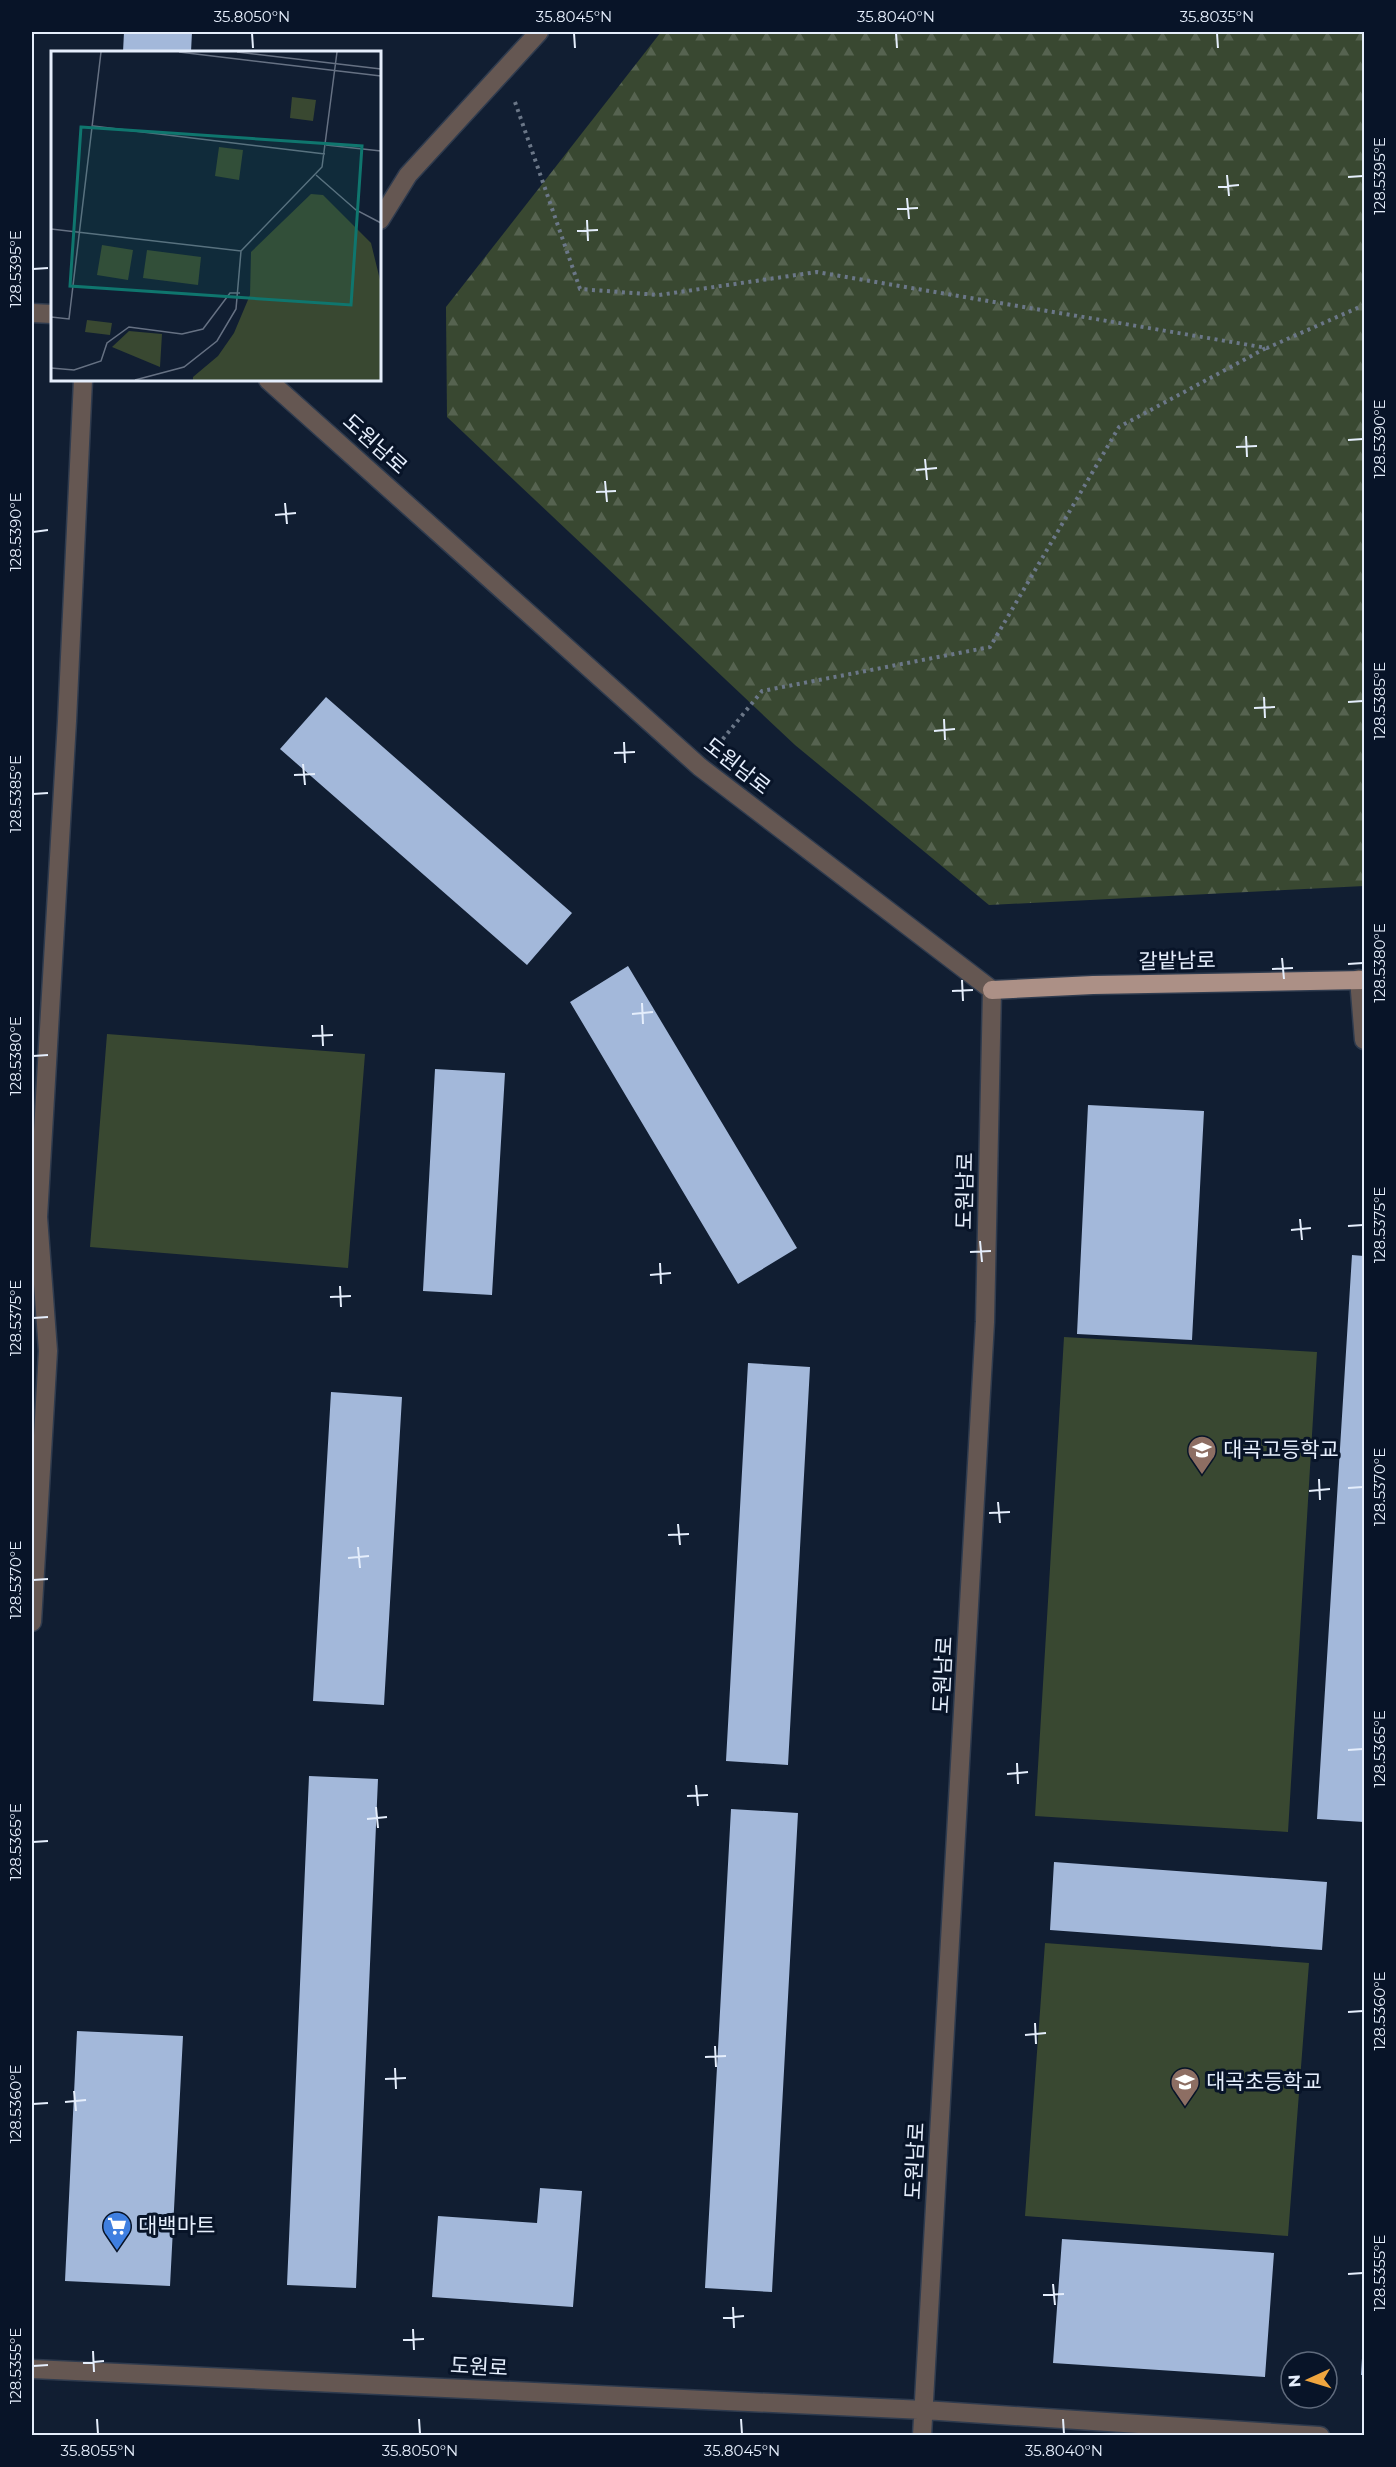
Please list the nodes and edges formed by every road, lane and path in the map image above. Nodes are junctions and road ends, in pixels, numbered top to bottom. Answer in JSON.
{"nodes":[{"id":1,"x":539,"y":32,"type":"edge"},
{"id":2,"x":504,"y":70,"type":"junction"},
{"id":3,"x":381,"y":218,"type":"edge"},
{"id":4,"x":1365,"y":305,"type":"edge"},
{"id":5,"x":32,"y":313,"type":"edge"},
{"id":6,"x":51,"y":314,"type":"edge"},
{"id":7,"x":1267,"y":348,"type":"junction"},
{"id":8,"x":83,"y":381,"type":"edge"},
{"id":9,"x":275,"y":382,"type":"edge"},
{"id":10,"x":700,"y":767,"type":"junction"},
{"id":11,"x":1362,"y":979,"type":"edge"},
{"id":12,"x":992,"y":990,"type":"junction"},
{"id":13,"x":1365,"y":1040,"type":"edge"},
{"id":14,"x":32,"y":1622,"type":"edge"},
{"id":15,"x":32,"y":2368,"type":"edge"},
{"id":16,"x":924,"y":2410,"type":"junction"},
{"id":17,"x":922,"y":2436,"type":"edge"},
{"id":18,"x":1320,"y":2436,"type":"edge"}],
"edges":[{"from":1,"to":2,"type":"street"},
{"from":2,"to":3,"type":"street"},
{"from":2,"to":7,"type":"path"},
{"from":4,"to":7,"type":"path"},
{"from":5,"to":6,"type":"street"},
{"from":7,"to":10,"type":"path"},
{"from":8,"to":14,"type":"street"},
{"from":9,"to":10,"type":"street","name":"도원남로"},
{"from":10,"to":12,"type":"street","name":"도원남로"},
{"from":11,"to":12,"type":"main road","name":"갈밭남로"},
{"from":11,"to":13,"type":"street"},
{"from":12,"to":16,"type":"street","name":"도원남로"},
{"from":15,"to":16,"type":"street","name":"도원로"},
{"from":16,"to":17,"type":"street","name":"도원남로"},
{"from":16,"to":18,"type":"street","name":"도원로"}]}
